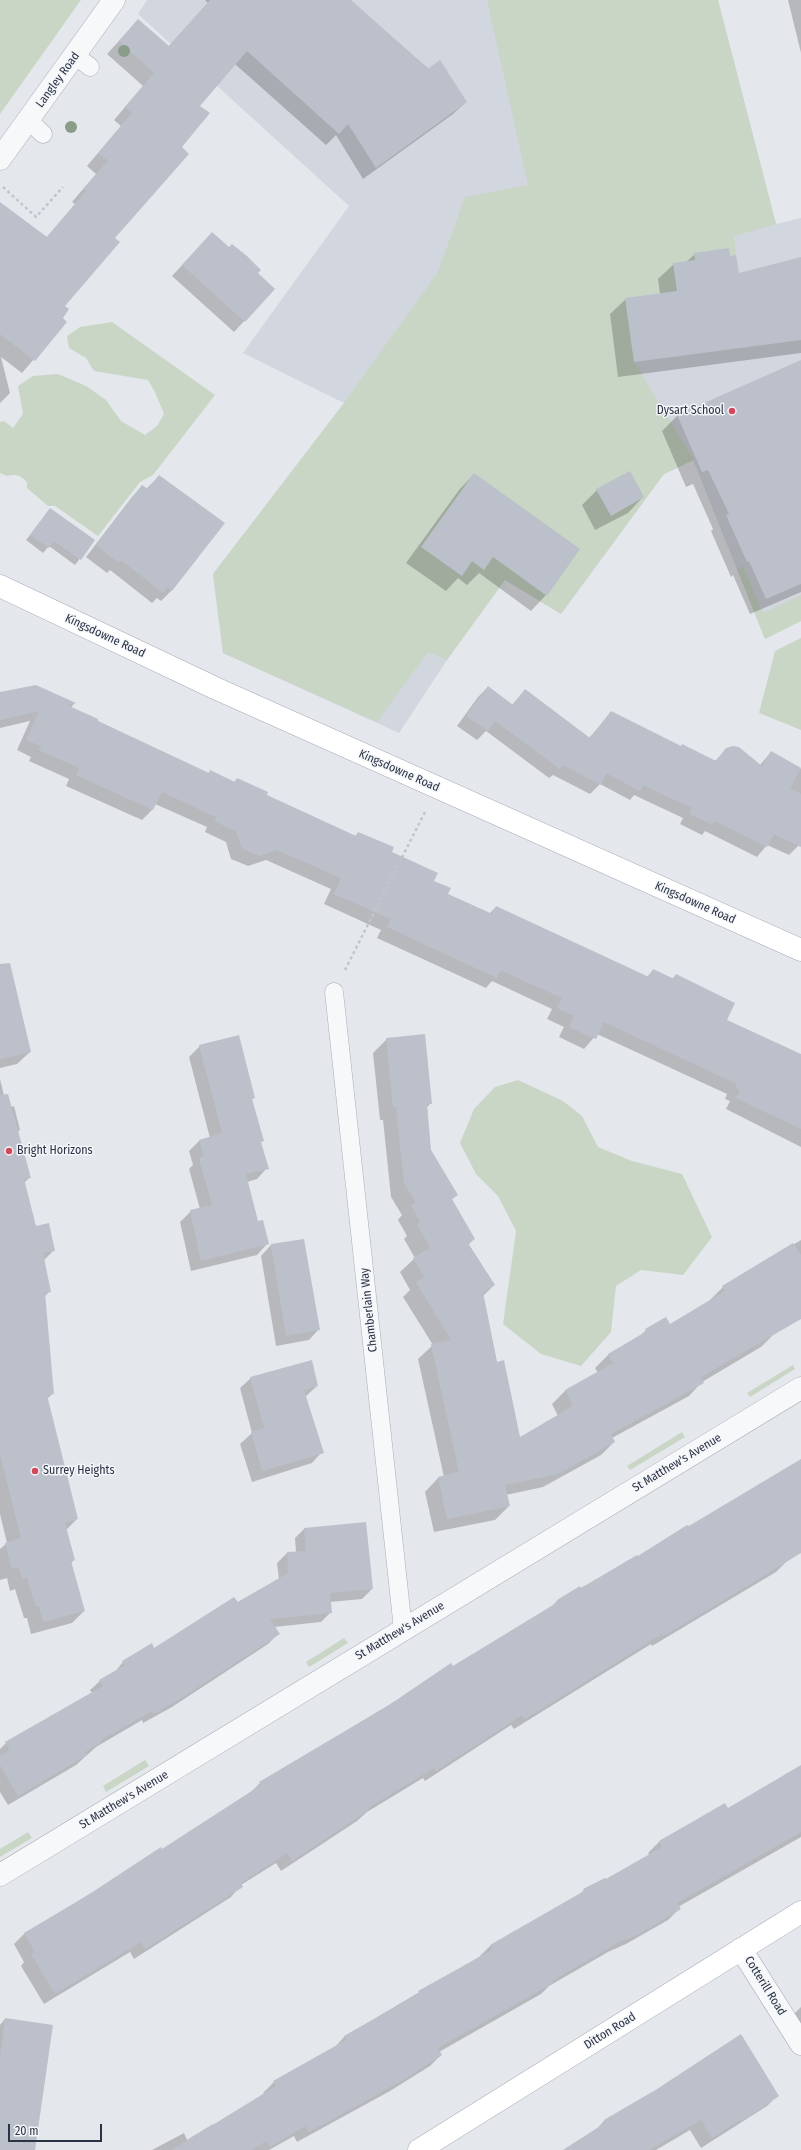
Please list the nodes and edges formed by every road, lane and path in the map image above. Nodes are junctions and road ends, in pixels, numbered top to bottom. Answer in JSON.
{"nodes":[{"id":1,"x":114,"y":0,"type":"edge"},
{"id":2,"x":0,"y":159,"type":"edge"},
{"id":3,"x":3,"y":187,"type":"dead end"},
{"id":4,"x":63,"y":187,"type":"dead end"},
{"id":5,"x":0,"y":586,"type":"edge"},
{"id":6,"x":421,"y":820,"type":"dead end"},
{"id":7,"x":801,"y":950,"type":"edge"},
{"id":8,"x":334,"y":992,"type":"joint"},
{"id":9,"x":801,"y":1388,"type":"edge"},
{"id":10,"x":403,"y":1629,"type":"junction"},
{"id":11,"x":0,"y":1875,"type":"edge"},
{"id":12,"x":801,"y":1912,"type":"edge"},
{"id":13,"x":741,"y":1949,"type":"junction"},
{"id":14,"x":801,"y":2044,"type":"edge"},
{"id":15,"x":419,"y":2150,"type":"edge"}],
"edges":[{"from":1,"to":2,"type":"street","name":"Langley Road"},
{"from":3,"to":4,"type":"path"},
{"from":5,"to":7,"type":"main road","name":"Kingsdowne Road"},
{"from":6,"to":8,"type":"path"},
{"from":8,"to":10,"type":"lane","name":"Chamberlain Way"},
{"from":9,"to":10,"type":"street","name":"St Matthew's Avenue"},
{"from":10,"to":11,"type":"street","name":"St Matthew's Avenue"},
{"from":12,"to":13,"type":"main road","name":"Ditton Road"},
{"from":13,"to":14,"type":"street","name":"Cotterill Road"},
{"from":13,"to":15,"type":"main road","name":"Ditton Road"}]}
